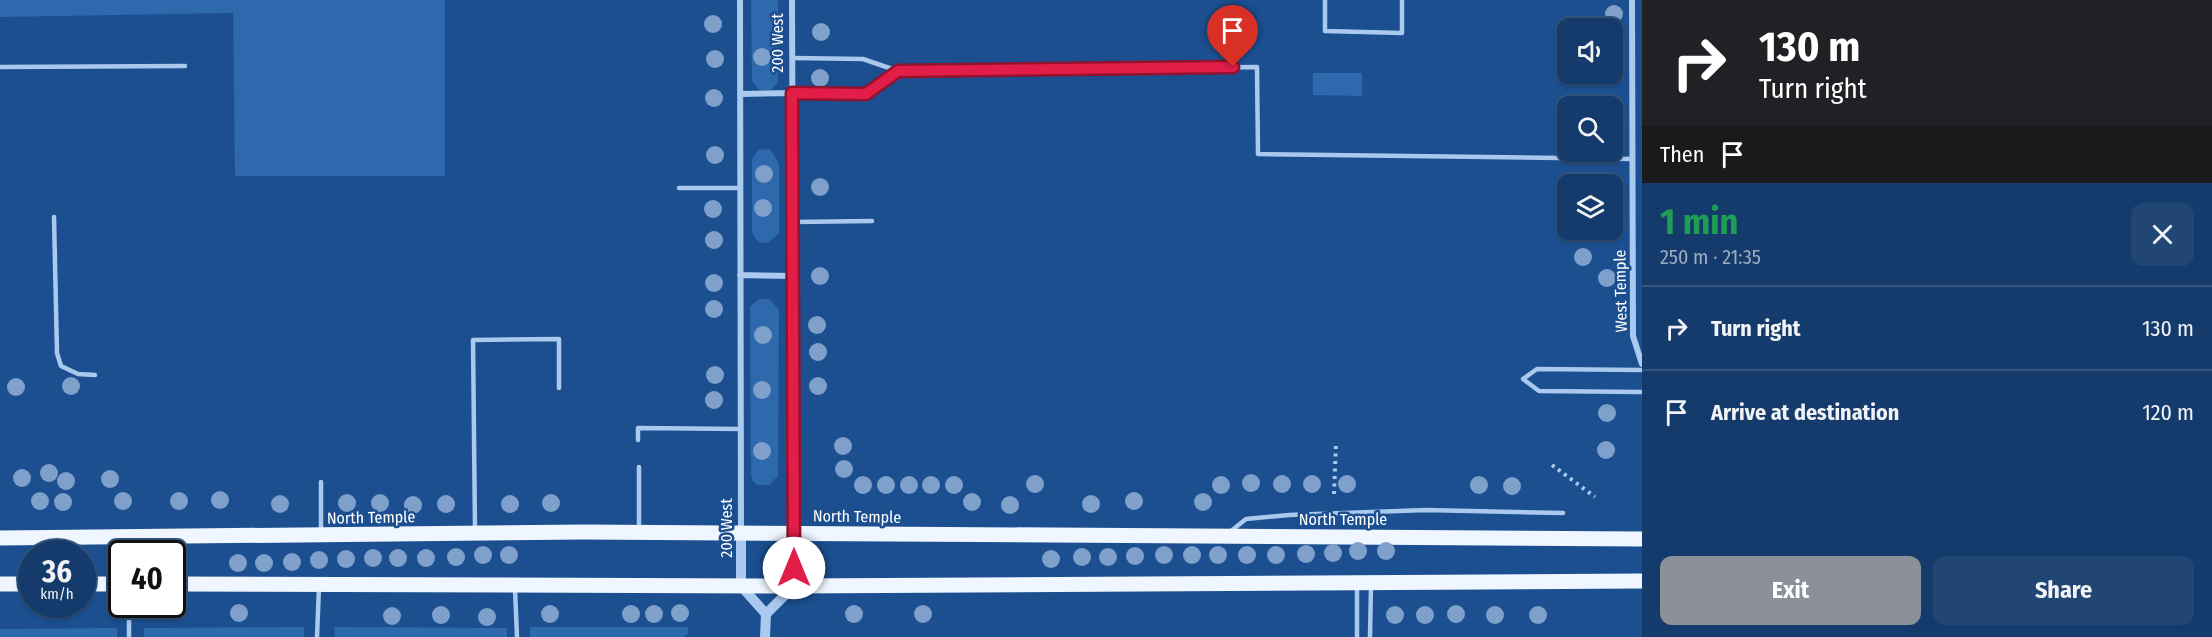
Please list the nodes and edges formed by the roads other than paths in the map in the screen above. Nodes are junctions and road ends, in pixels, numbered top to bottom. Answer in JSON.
{"nodes":[{"id":1,"x":740,"y":0,"type":"edge"},
{"id":2,"x":792,"y":0,"type":"edge"},
{"id":3,"x":1325,"y":0,"type":"edge"},
{"id":4,"x":1402,"y":0,"type":"edge"},
{"id":5,"x":1632,"y":0,"type":"edge"},
{"id":6,"x":792,"y":58,"type":"junction"},
{"id":7,"x":184,"y":66,"type":"dead end"},
{"id":8,"x":0,"y":67,"type":"edge"},
{"id":9,"x":898,"y":71,"type":"junction"},
{"id":10,"x":792,"y":93,"type":"junction"},
{"id":11,"x":740,"y":94,"type":"junction"},
{"id":12,"x":1632,"y":159,"type":"junction"},
{"id":13,"x":679,"y":188,"type":"dead end"},
{"id":14,"x":740,"y":188,"type":"junction"},
{"id":15,"x":54,"y":217,"type":"dead end"},
{"id":16,"x":872,"y":221,"type":"dead end"},
{"id":17,"x":793,"y":222,"type":"junction"},
{"id":18,"x":740,"y":275,"type":"junction"},
{"id":19,"x":794,"y":276,"type":"junction"},
{"id":20,"x":1642,"y":364,"type":"edge"},
{"id":21,"x":1642,"y":370,"type":"edge"},
{"id":22,"x":95,"y":375,"type":"dead end"},
{"id":23,"x":559,"y":388,"type":"dead end"},
{"id":24,"x":1642,"y":392,"type":"edge"},
{"id":25,"x":741,"y":429,"type":"junction"},
{"id":26,"x":638,"y":440,"type":"dead end"},
{"id":27,"x":639,"y":467,"type":"dead end"},
{"id":28,"x":321,"y":482,"type":"dead end"},
{"id":29,"x":1563,"y":513,"type":"dead end"},
{"id":30,"x":639,"y":533,"type":"junction"},
{"id":31,"x":741,"y":533,"type":"junction"},
{"id":32,"x":794,"y":533,"type":"junction"},
{"id":33,"x":475,"y":534,"type":"junction"},
{"id":34,"x":321,"y":535,"type":"junction"},
{"id":35,"x":1224,"y":537,"type":"junction"},
{"id":36,"x":0,"y":538,"type":"edge"},
{"id":37,"x":1642,"y":539,"type":"edge"},
{"id":38,"x":1642,"y":581,"type":"edge"},
{"id":39,"x":1364,"y":582,"type":"junction"},
{"id":40,"x":0,"y":584,"type":"edge"},
{"id":41,"x":18,"y":584,"type":"edge"},
{"id":42,"x":186,"y":584,"type":"edge"},
{"id":43,"x":319,"y":584,"type":"junction"},
{"id":44,"x":515,"y":584,"type":"junction"},
{"id":45,"x":741,"y":586,"type":"junction"},
{"id":46,"x":794,"y":586,"type":"junction"},
{"id":47,"x":766,"y":614,"type":"junction"},
{"id":48,"x":129,"y":618,"type":"edge"},
{"id":49,"x":129,"y":637,"type":"edge"},
{"id":50,"x":317,"y":637,"type":"edge"},
{"id":51,"x":517,"y":637,"type":"edge"},
{"id":52,"x":765,"y":637,"type":"edge"},
{"id":53,"x":1357,"y":637,"type":"edge"},
{"id":54,"x":1370,"y":637,"type":"edge"}],
"edges":[{"from":1,"to":11,"type":"street","name":"200 West"},
{"from":2,"to":6,"type":"street","name":"200 West"},
{"from":3,"to":4,"type":"lane"},
{"from":5,"to":12,"type":"street","name":"West Temple"},
{"from":6,"to":9,"type":"lane"},
{"from":6,"to":10,"type":"street","name":"200 West"},
{"from":7,"to":8,"type":"lane"},
{"from":9,"to":10,"type":"lane"},
{"from":9,"to":12,"type":"lane"},
{"from":10,"to":11,"type":"street"},
{"from":10,"to":17,"type":"street","name":"200 West"},
{"from":11,"to":14,"type":"street","name":"200 West"},
{"from":12,"to":20,"type":"street","name":"West Temple"},
{"from":13,"to":14,"type":"lane"},
{"from":14,"to":18,"type":"street","name":"200 West"},
{"from":15,"to":22,"type":"lane"},
{"from":16,"to":17,"type":"lane"},
{"from":17,"to":19,"type":"street","name":"200 West"},
{"from":18,"to":19,"type":"street"},
{"from":18,"to":25,"type":"street","name":"200 West"},
{"from":19,"to":32,"type":"street","name":"200 West"},
{"from":21,"to":24,"type":"lane"},
{"from":23,"to":33,"type":"lane"},
{"from":25,"to":26,"type":"lane"},
{"from":25,"to":31,"type":"street","name":"200 West"},
{"from":27,"to":30,"type":"lane"},
{"from":28,"to":34,"type":"lane"},
{"from":29,"to":35,"type":"lane"},
{"from":30,"to":31,"type":"main road","name":"North Temple"},
{"from":30,"to":33,"type":"main road","name":"North Temple"},
{"from":31,"to":32,"type":"main road","name":"North Temple"},
{"from":31,"to":45,"type":"street","name":"200 West"},
{"from":32,"to":35,"type":"main road","name":"North Temple"},
{"from":32,"to":46,"type":"street","name":"200 West"},
{"from":33,"to":34,"type":"main road","name":"North Temple"},
{"from":34,"to":36,"type":"main road","name":"North Temple"},
{"from":35,"to":37,"type":"main road","name":"North Temple"},
{"from":38,"to":39,"type":"main road"},
{"from":39,"to":46,"type":"main road"},
{"from":39,"to":53,"type":"lane"},
{"from":39,"to":54,"type":"lane"},
{"from":40,"to":41,"type":"main road"},
{"from":42,"to":43,"type":"main road"},
{"from":43,"to":44,"type":"main road"},
{"from":43,"to":50,"type":"lane"},
{"from":44,"to":45,"type":"main road"},
{"from":44,"to":51,"type":"lane"},
{"from":45,"to":46,"type":"main road"},
{"from":45,"to":47,"type":"street"},
{"from":46,"to":47,"type":"street"},
{"from":47,"to":52,"type":"street"},
{"from":48,"to":49,"type":"lane"}]}
